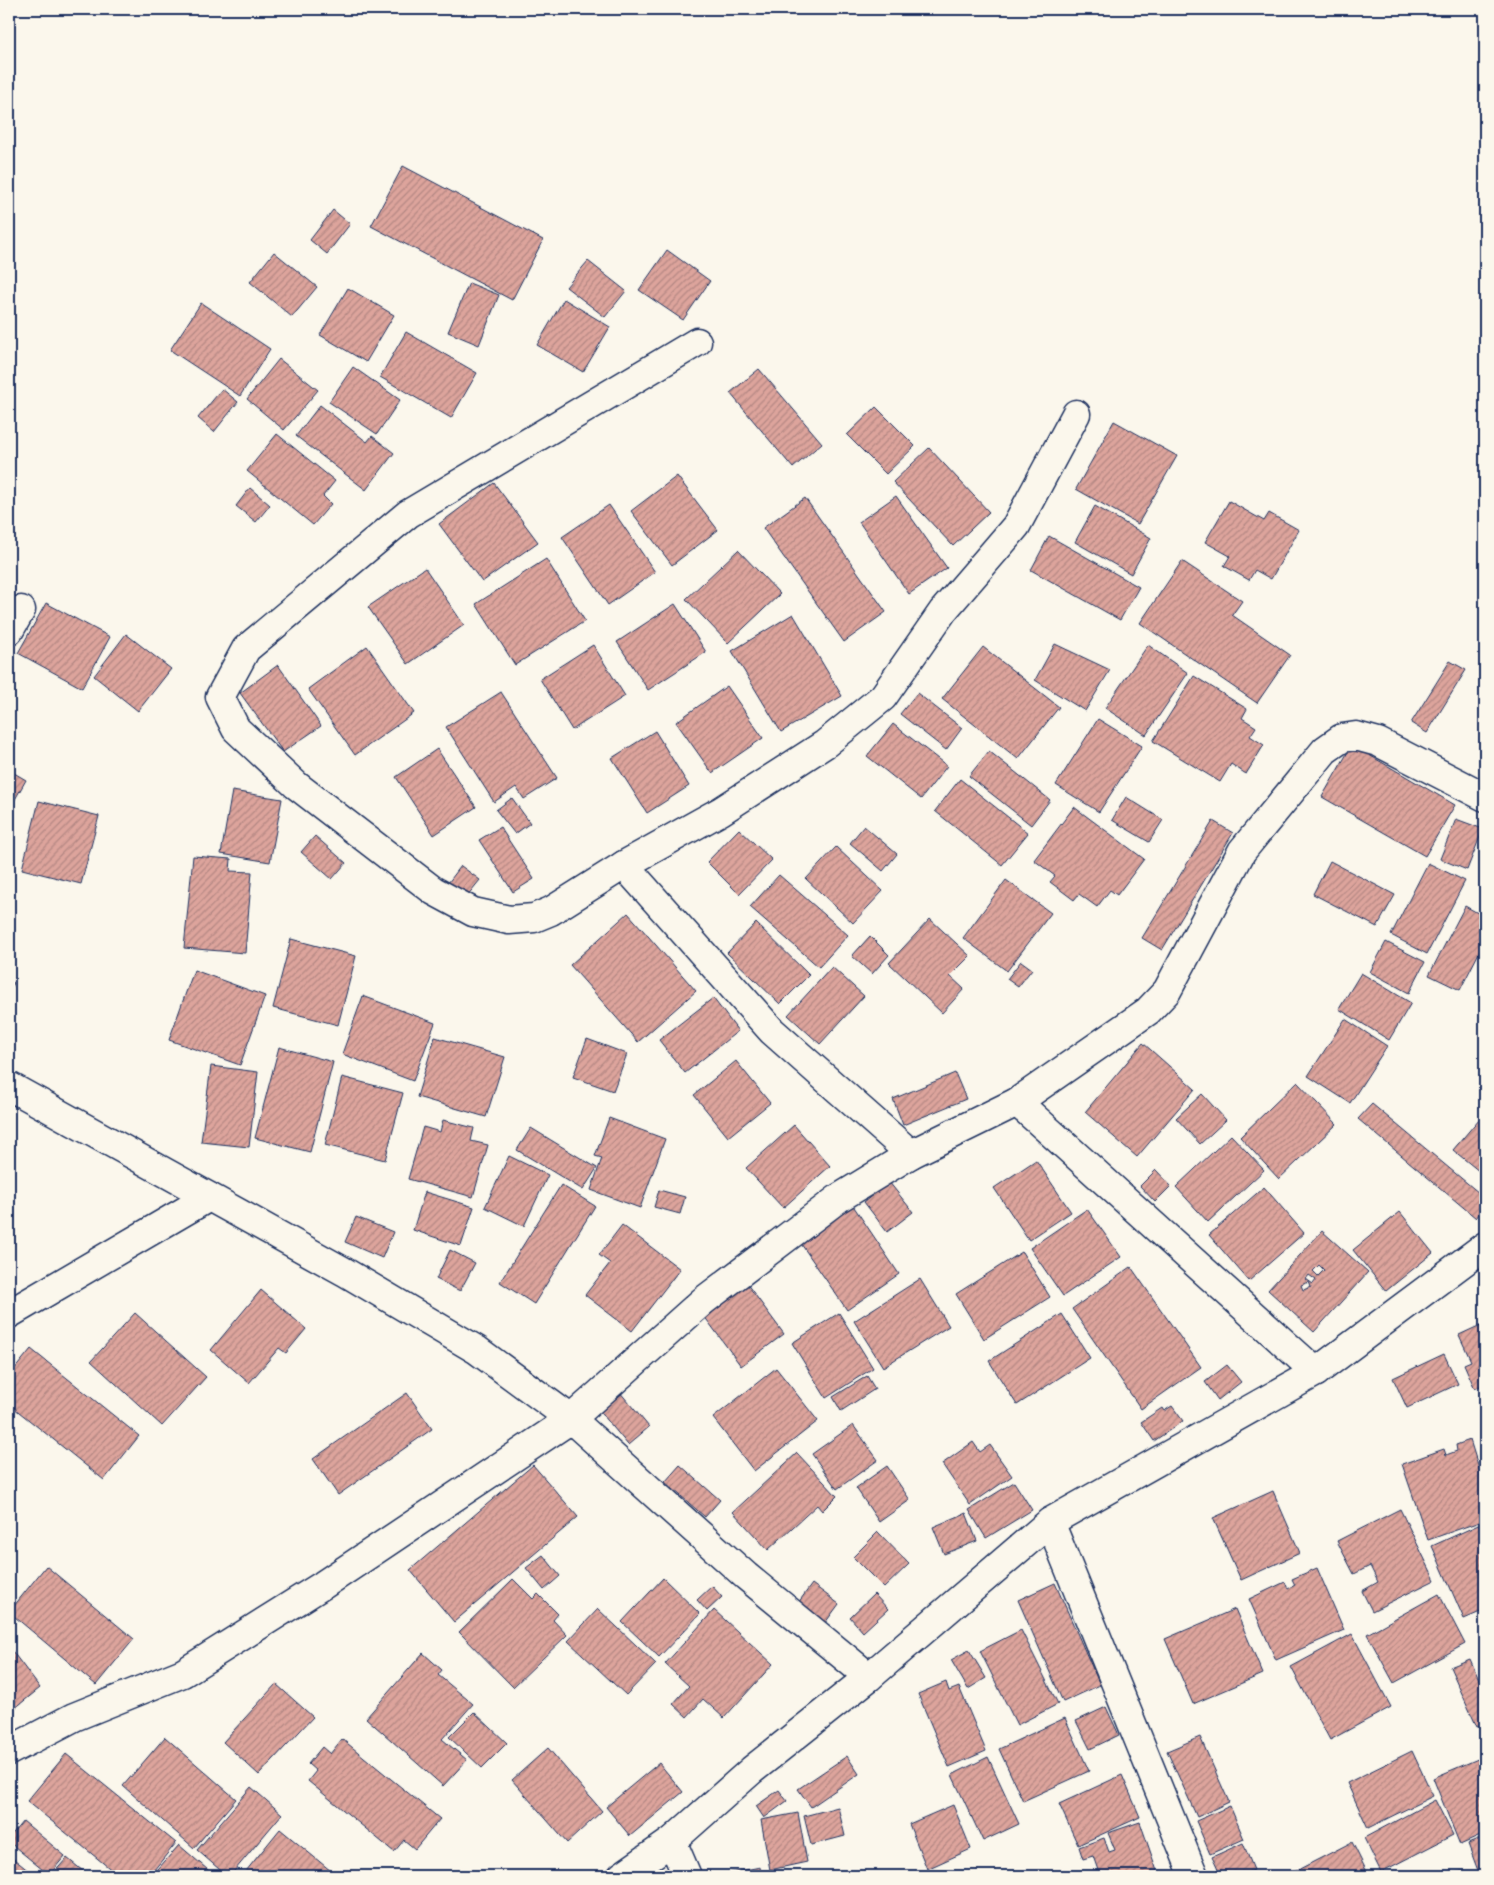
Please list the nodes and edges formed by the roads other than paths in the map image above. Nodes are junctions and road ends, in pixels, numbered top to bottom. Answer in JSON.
{"nodes":[{"id":1,"x":697,"y":342,"type":"dead end"},
{"id":2,"x":1076,"y":414,"type":"dead end"},
{"id":3,"x":1485,"y":797,"type":"edge"},
{"id":4,"x":624,"y":865,"type":"junction"},
{"id":5,"x":9,"y":1086,"type":"edge"},
{"id":6,"x":1017,"y":1102,"type":"junction"},
{"id":7,"x":911,"y":1154,"type":"junction"},
{"id":8,"x":209,"y":1198,"type":"junction"},
{"id":9,"x":1485,"y":1246,"type":"edge"},
{"id":10,"x":9,"y":1314,"type":"edge"},
{"id":11,"x":1316,"y":1372,"type":"junction"},
{"id":12,"x":571,"y":1419,"type":"junction"},
{"id":13,"x":1050,"y":1522,"type":"junction"},
{"id":14,"x":868,"y":1676,"type":"junction"},
{"id":15,"x":9,"y":1751,"type":"edge"},
{"id":16,"x":672,"y":1841,"type":"junction"},
{"id":17,"x":622,"y":1876,"type":"edge"},
{"id":18,"x":687,"y":1876,"type":"edge"},
{"id":19,"x":1194,"y":1876,"type":"edge"}],
"edges":[{"from":1,"to":4,"type":"street"},
{"from":2,"to":4,"type":"street"},
{"from":3,"to":6,"type":"street"},
{"from":4,"to":7,"type":"street"},
{"from":5,"to":8,"type":"street"},
{"from":6,"to":7,"type":"street"},
{"from":6,"to":11,"type":"street"},
{"from":7,"to":12,"type":"street"},
{"from":8,"to":10,"type":"street"},
{"from":8,"to":12,"type":"street"},
{"from":9,"to":11,"type":"street"},
{"from":11,"to":13,"type":"street"},
{"from":12,"to":14,"type":"street"},
{"from":12,"to":15,"type":"street"},
{"from":13,"to":14,"type":"street"},
{"from":13,"to":19,"type":"street"},
{"from":14,"to":16,"type":"street"},
{"from":16,"to":17,"type":"street"},
{"from":16,"to":18,"type":"street"}]}
